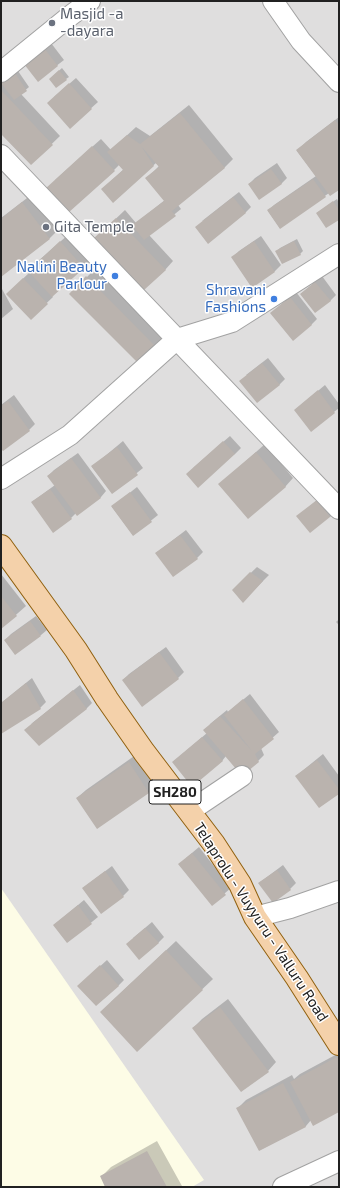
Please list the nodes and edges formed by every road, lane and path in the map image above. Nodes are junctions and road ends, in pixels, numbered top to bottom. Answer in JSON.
{"nodes":[{"id":1,"x":90,"y":1,"type":"edge"},
{"id":2,"x":273,"y":1,"type":"edge"},
{"id":3,"x":1,"y":72,"type":"edge"},
{"id":4,"x":339,"y":82,"type":"edge"},
{"id":5,"x":1,"y":155,"type":"edge"},
{"id":6,"x":339,"y":254,"type":"edge"},
{"id":7,"x":177,"y":339,"type":"junction"},
{"id":8,"x":1,"y":479,"type":"edge"},
{"id":9,"x":339,"y":509,"type":"edge"},
{"id":10,"x":1,"y":546,"type":"edge"},
{"id":11,"x":242,"y":776,"type":"dead end"},
{"id":12,"x":190,"y":811,"type":"junction"},
{"id":13,"x":339,"y":892,"type":"edge"},
{"id":14,"x":255,"y":916,"type":"junction"},
{"id":15,"x":339,"y":1044,"type":"edge"},
{"id":16,"x":339,"y":1161,"type":"edge"},
{"id":17,"x":282,"y":1187,"type":"edge"}],
"edges":[{"from":1,"to":3,"type":"street"},
{"from":2,"to":4,"type":"street"},
{"from":5,"to":7,"type":"street"},
{"from":6,"to":7,"type":"street"},
{"from":7,"to":8,"type":"street"},
{"from":7,"to":9,"type":"street"},
{"from":10,"to":12,"type":"main road","name":"Telaprolu - Vuyyuru - Valluru Road","number":"SH280"},
{"from":11,"to":12,"type":"street"},
{"from":12,"to":14,"type":"main road","name":"Telaprolu - Vuyyuru - Valluru Road","number":"SH280"},
{"from":13,"to":14,"type":"street"},
{"from":14,"to":15,"type":"main road","name":"Telaprolu - Vuyyuru - Valluru Road","number":"SH280"},
{"from":16,"to":17,"type":"street"}]}
